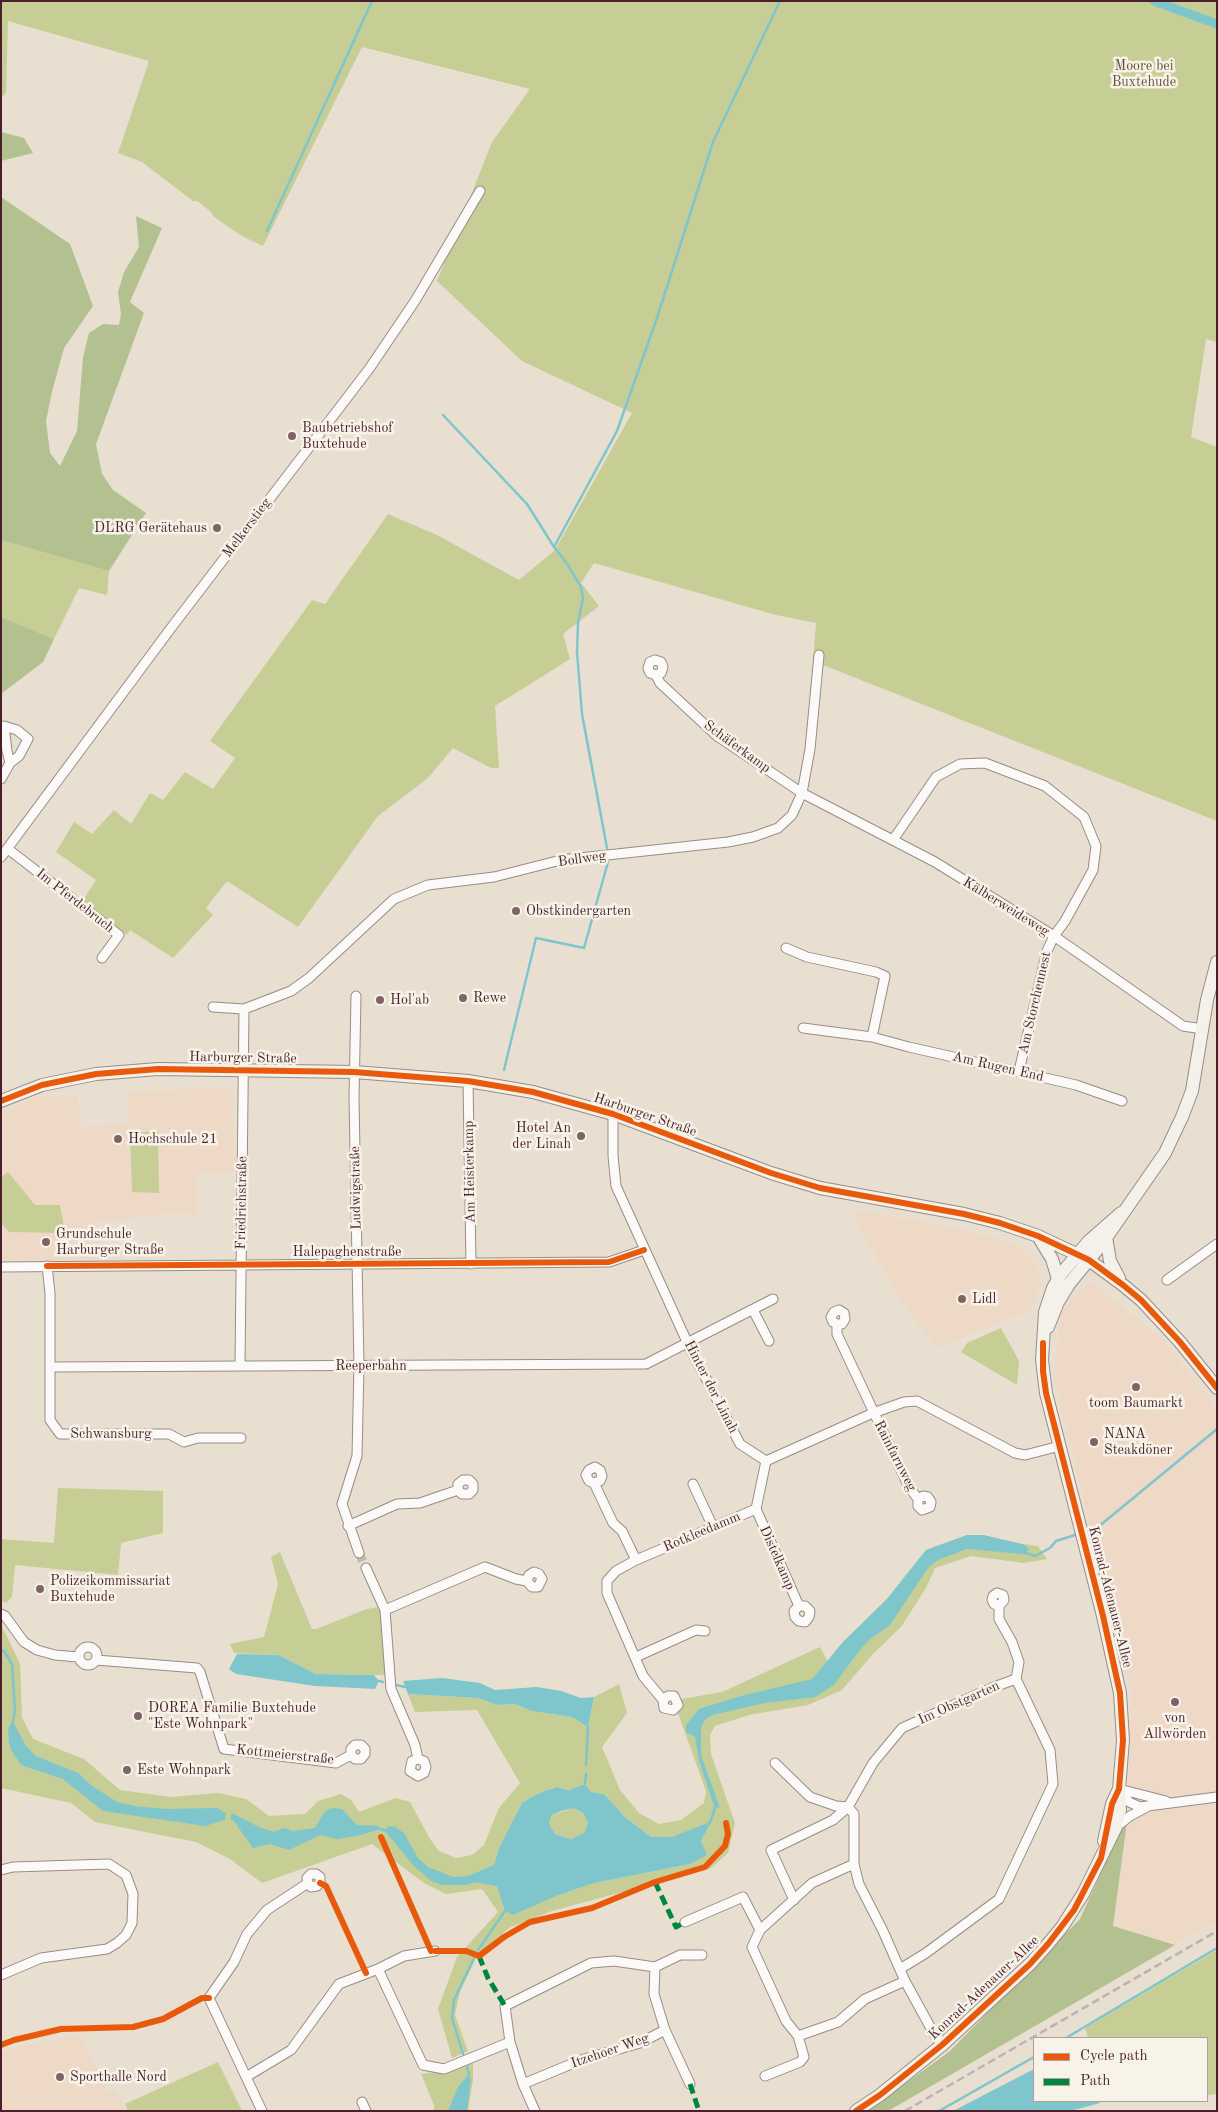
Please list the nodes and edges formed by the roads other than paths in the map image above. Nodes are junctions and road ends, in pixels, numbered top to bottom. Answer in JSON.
{"nodes":[{"id":1,"x":480,"y":190,"type":"dead end"},
{"id":2,"x":819,"y":655,"type":"dead end"},
{"id":3,"x":656,"y":675,"type":"dead end"},
{"id":4,"x":10,"y":763,"type":"dead end"},
{"id":5,"x":1,"y":779,"type":"edge"},
{"id":6,"x":802,"y":793,"type":"junction"},
{"id":7,"x":893,"y":840,"type":"junction"},
{"id":8,"x":8,"y":849,"type":"junction"},
{"id":9,"x":1,"y":857,"type":"edge"},
{"id":10,"x":1054,"y":936,"type":"junction"},
{"id":11,"x":786,"y":948,"type":"dead end"},
{"id":12,"x":102,"y":958,"type":"dead end"},
{"id":13,"x":1217,"y":962,"type":"edge"},
{"id":14,"x":356,"y":996,"type":"dead end"},
{"id":15,"x":213,"y":1007,"type":"dead end"},
{"id":16,"x":244,"y":1009,"type":"junction"},
{"id":17,"x":803,"y":1028,"type":"dead end"},
{"id":18,"x":1203,"y":1029,"type":"junction"},
{"id":19,"x":872,"y":1037,"type":"junction"},
{"id":20,"x":243,"y":1070,"type":"junction"},
{"id":21,"x":1019,"y":1071,"type":"junction"},
{"id":22,"x":354,"y":1072,"type":"junction"},
{"id":23,"x":468,"y":1081,"type":"junction"},
{"id":24,"x":1,"y":1101,"type":"edge"},
{"id":25,"x":1122,"y":1101,"type":"dead end"},
{"id":26,"x":613,"y":1114,"type":"junction"},
{"id":27,"x":1121,"y":1213,"type":"junction"},
{"id":28,"x":1038,"y":1236,"type":"junction"},
{"id":29,"x":1106,"y":1237,"type":"junction"},
{"id":30,"x":1217,"y":1244,"type":"edge"},
{"id":31,"x":644,"y":1250,"type":"junction"},
{"id":32,"x":1083,"y":1257,"type":"junction"},
{"id":33,"x":357,"y":1264,"type":"junction"},
{"id":34,"x":471,"y":1264,"type":"junction"},
{"id":35,"x":241,"y":1265,"type":"junction"},
{"id":36,"x":47,"y":1266,"type":"junction"},
{"id":37,"x":1,"y":1267,"type":"edge"},
{"id":38,"x":1058,"y":1279,"type":"junction"},
{"id":39,"x":1167,"y":1280,"type":"dead end"},
{"id":40,"x":1123,"y":1285,"type":"junction"},
{"id":41,"x":773,"y":1300,"type":"dead end"},
{"id":42,"x":754,"y":1310,"type":"junction"},
{"id":43,"x":837,"y":1324,"type":"dead end"},
{"id":44,"x":770,"y":1341,"type":"dead end"},
{"id":45,"x":1043,"y":1343,"type":"junction"},
{"id":46,"x":688,"y":1344,"type":"junction"},
{"id":47,"x":240,"y":1366,"type":"junction"},
{"id":48,"x":359,"y":1366,"type":"junction"},
{"id":49,"x":50,"y":1367,"type":"junction"},
{"id":50,"x":1217,"y":1388,"type":"edge"},
{"id":51,"x":873,"y":1412,"type":"junction"},
{"id":52,"x":241,"y":1438,"type":"dead end"},
{"id":53,"x":1060,"y":1446,"type":"junction"},
{"id":54,"x":766,"y":1461,"type":"junction"},
{"id":55,"x":594,"y":1483,"type":"dead end"},
{"id":56,"x":693,"y":1484,"type":"dead end"},
{"id":57,"x":458,"y":1490,"type":"dead end"},
{"id":58,"x":918,"y":1499,"type":"dead end"},
{"id":59,"x":756,"y":1510,"type":"junction"},
{"id":60,"x":348,"y":1526,"type":"junction"},
{"id":61,"x":712,"y":1527,"type":"junction"},
{"id":62,"x":359,"y":1553,"type":"tunnel mouth"},
{"id":63,"x":636,"y":1560,"type":"junction"},
{"id":64,"x":366,"y":1568,"type":"tunnel mouth"},
{"id":65,"x":527,"y":1581,"type":"dead end"},
{"id":66,"x":799,"y":1606,"type":"dead end"},
{"id":67,"x":999,"y":1606,"type":"dead end"},
{"id":68,"x":385,"y":1610,"type":"junction"},
{"id":69,"x":1,"y":1614,"type":"edge"},
{"id":70,"x":706,"y":1631,"type":"dead end"},
{"id":71,"x":78,"y":1657,"type":"junction"},
{"id":72,"x":636,"y":1657,"type":"junction"},
{"id":73,"x":96,"y":1660,"type":"junction"},
{"id":74,"x":1016,"y":1680,"type":"junction"},
{"id":75,"x":663,"y":1700,"type":"dead end"},
{"id":76,"x":351,"y":1755,"type":"dead end"},
{"id":77,"x":418,"y":1759,"type":"dead end"},
{"id":78,"x":775,"y":1763,"type":"dead end"},
{"id":79,"x":1119,"y":1789,"type":"junction"},
{"id":80,"x":1217,"y":1797,"type":"edge"},
{"id":81,"x":1168,"y":1802,"type":"junction"},
{"id":82,"x":1147,"y":1807,"type":"junction"},
{"id":83,"x":848,"y":1808,"type":"junction"},
{"id":84,"x":1116,"y":1827,"type":"junction"},
{"id":85,"x":1101,"y":1858,"type":"junction"},
{"id":86,"x":854,"y":1864,"type":"junction"},
{"id":87,"x":1,"y":1870,"type":"edge"},
{"id":88,"x":308,"y":1883,"type":"dead end"},
{"id":89,"x":794,"y":1900,"type":"junction"},
{"id":90,"x":685,"y":1922,"type":"dead end"},
{"id":91,"x":760,"y":1930,"type":"junction"},
{"id":92,"x":435,"y":1951,"type":"dead end"},
{"id":93,"x":702,"y":1955,"type":"dead end"},
{"id":94,"x":655,"y":1967,"type":"junction"},
{"id":95,"x":378,"y":1969,"type":"junction"},
{"id":96,"x":900,"y":1969,"type":"junction"},
{"id":97,"x":1,"y":1975,"type":"edge"},
{"id":98,"x":905,"y":1981,"type":"junction"},
{"id":99,"x":665,"y":2030,"type":"junction"},
{"id":100,"x":798,"y":2036,"type":"junction"},
{"id":101,"x":510,"y":2042,"type":"junction"},
{"id":102,"x":942,"y":2046,"type":"junction"},
{"id":103,"x":764,"y":2076,"type":"dead end"},
{"id":104,"x":246,"y":2077,"type":"junction"},
{"id":105,"x":523,"y":2084,"type":"junction"},
{"id":106,"x":690,"y":2084,"type":"dead end"},
{"id":107,"x":262,"y":2111,"type":"edge"},
{"id":108,"x":536,"y":2111,"type":"edge"},
{"id":109,"x":856,"y":2111,"type":"edge"}],
"edges":[{"from":1,"to":8,"type":"street","name":"Melkerstieg"},
{"from":2,"to":6,"type":"street","name":"Bollweg"},
{"from":3,"to":6,"type":"street","name":"Schäferkamp"},
{"from":4,"to":5,"type":"street"},
{"from":6,"to":7,"type":"street","name":"Kälberweideweg"},
{"from":6,"to":16,"type":"street","name":"Bollweg"},
{"from":7,"to":10,"type":"street","name":"Kälberweideweg"},
{"from":7,"to":10,"type":"street","name":"Am Storchennest"},
{"from":8,"to":9,"type":"street","name":"Melkerstieg"},
{"from":8,"to":12,"type":"street","name":"Im Pferdebruch"},
{"from":10,"to":18,"type":"street","name":"Kälberweideweg"},
{"from":10,"to":21,"type":"street","name":"Am Storchennest"},
{"from":11,"to":19,"type":"street"},
{"from":13,"to":18,"type":"street"},
{"from":14,"to":22,"type":"street","name":"Ludwigstraße"},
{"from":15,"to":16,"type":"street","name":"Bollweg"},
{"from":16,"to":20,"type":"street"},
{"from":17,"to":19,"type":"street","name":"Am Rugen End"},
{"from":18,"to":27,"type":"street"},
{"from":19,"to":21,"type":"street","name":"Am Rugen End"},
{"from":20,"to":22,"type":"street","name":"Harburger Straße"},
{"from":20,"to":24,"type":"street","name":"Harburger Straße"},
{"from":20,"to":35,"type":"street","name":"Friedrichstraße"},
{"from":21,"to":25,"type":"street","name":"Am Rugen End"},
{"from":22,"to":23,"type":"street","name":"Harburger Straße"},
{"from":22,"to":33,"type":"street","name":"Ludwigstraße"},
{"from":23,"to":26,"type":"street","name":"Harburger Straße"},
{"from":23,"to":34,"type":"street","name":"Am Heisterkamp"},
{"from":26,"to":28,"type":"street","name":"Harburger Straße"},
{"from":26,"to":31,"type":"street","name":"Hinter der Linah"},
{"from":27,"to":29,"type":"street"},
{"from":27,"to":32,"type":"street"},
{"from":28,"to":32,"type":"street","name":"Harburger Straße"},
{"from":28,"to":38,"type":"street"},
{"from":29,"to":32,"type":"street"},
{"from":29,"to":40,"type":"street"},
{"from":30,"to":39,"type":"street"},
{"from":31,"to":34,"type":"street","name":"Halepaghenstraße"},
{"from":31,"to":46,"type":"street","name":"Hinter der Linah"},
{"from":32,"to":38,"type":"street","name":"Konrad-Adenauer-Allee"},
{"from":32,"to":40,"type":"street","name":"Harburger Straße"},
{"from":32,"to":45,"type":"street","name":"Konrad-Adenauer-Allee"},
{"from":33,"to":34,"type":"street","name":"Halepaghenstraße"},
{"from":33,"to":35,"type":"street","name":"Halepaghenstraße"},
{"from":33,"to":48,"type":"street","name":"Ludwigstraße"},
{"from":35,"to":36,"type":"street","name":"Halepaghenstraße"},
{"from":35,"to":47,"type":"street","name":"Friedrichstraße"},
{"from":36,"to":37,"type":"street","name":"Halepaghenstraße"},
{"from":36,"to":49,"type":"street","name":"Schwansburg"},
{"from":38,"to":45,"type":"street","name":"Konrad-Adenauer-Allee"},
{"from":40,"to":50,"type":"street","name":"Harburger Straße"},
{"from":41,"to":42,"type":"street","name":"Reeperbahn"},
{"from":42,"to":44,"type":"street"},
{"from":42,"to":46,"type":"street","name":"Reeperbahn"},
{"from":43,"to":51,"type":"street","name":"Rainfarnweg"},
{"from":45,"to":53,"type":"street","name":"Konrad-Adenauer-Allee"},
{"from":46,"to":48,"type":"street","name":"Reeperbahn"},
{"from":46,"to":54,"type":"street","name":"Hinter der Linah"},
{"from":47,"to":48,"type":"street","name":"Reeperbahn"},
{"from":47,"to":49,"type":"street","name":"Reeperbahn"},
{"from":48,"to":60,"type":"street","name":"Ludwigstraße"},
{"from":49,"to":52,"type":"street","name":"Schwansburg"},
{"from":51,"to":53,"type":"street"},
{"from":51,"to":54,"type":"street"},
{"from":51,"to":58,"type":"street","name":"Rainfarnweg"},
{"from":53,"to":79,"type":"street","name":"Konrad-Adenauer-Allee"},
{"from":54,"to":59,"type":"street","name":"Rotkleedamm"},
{"from":55,"to":63,"type":"street"},
{"from":56,"to":61,"type":"street"},
{"from":57,"to":60,"type":"street"},
{"from":59,"to":61,"type":"street","name":"Rotkleedamm"},
{"from":59,"to":66,"type":"street","name":"Distelkamp"},
{"from":60,"to":62,"type":"street","name":"Ludwigstraße"},
{"from":61,"to":63,"type":"street","name":"Rotkleedamm"},
{"from":63,"to":72,"type":"street","name":"Rotkleedamm"},
{"from":64,"to":68,"type":"street"},
{"from":65,"to":68,"type":"street"},
{"from":67,"to":74,"type":"street"},
{"from":68,"to":77,"type":"street"},
{"from":69,"to":71,"type":"street","name":"Kottmeierstraße"},
{"from":70,"to":72,"type":"street"},
{"from":71,"to":73,"type":"street","name":"Kottmeierstraße"},
{"from":71,"to":73,"type":"street","name":"Kottmeierstraße"},
{"from":72,"to":75,"type":"street"},
{"from":73,"to":76,"type":"street","name":"Kottmeierstraße"},
{"from":74,"to":83,"type":"street","name":"Im Obstgarten"},
{"from":74,"to":96,"type":"street","name":"Im Obstgarten"},
{"from":78,"to":83,"type":"street"},
{"from":79,"to":81,"type":"street","name":"Konrad-Adenauer-Allee"},
{"from":79,"to":82,"type":"street"},
{"from":79,"to":84,"type":"street","name":"Konrad-Adenauer-Allee"},
{"from":79,"to":85,"type":"street","name":"Konrad-Adenauer-Allee"},
{"from":80,"to":81,"type":"street","name":"Konrad-Adenauer-Allee"},
{"from":81,"to":82,"type":"street","name":"Konrad-Adenauer-Allee"},
{"from":82,"to":84,"type":"street","name":"Konrad-Adenauer-Allee"},
{"from":83,"to":86,"type":"street"},
{"from":83,"to":89,"type":"street"},
{"from":84,"to":85,"type":"street","name":"Konrad-Adenauer-Allee"},
{"from":85,"to":102,"type":"street","name":"Konrad-Adenauer-Allee"},
{"from":86,"to":89,"type":"street"},
{"from":86,"to":96,"type":"street"},
{"from":87,"to":97,"type":"street"},
{"from":88,"to":104,"type":"street"},
{"from":89,"to":91,"type":"street"},
{"from":90,"to":91,"type":"street"},
{"from":91,"to":100,"type":"street"},
{"from":92,"to":95,"type":"street"},
{"from":93,"to":94,"type":"street"},
{"from":94,"to":99,"type":"street","name":"Itzehoer Weg"},
{"from":94,"to":101,"type":"street"},
{"from":95,"to":101,"type":"street"},
{"from":95,"to":104,"type":"street"},
{"from":96,"to":98,"type":"street"},
{"from":98,"to":100,"type":"street"},
{"from":98,"to":102,"type":"street"},
{"from":99,"to":105,"type":"street","name":"Itzehoer Weg"},
{"from":99,"to":106,"type":"street"},
{"from":100,"to":103,"type":"street"},
{"from":101,"to":105,"type":"street"},
{"from":102,"to":109,"type":"street","name":"Konrad-Adenauer-Allee"},
{"from":104,"to":107,"type":"street"},
{"from":105,"to":108,"type":"street"}]}
